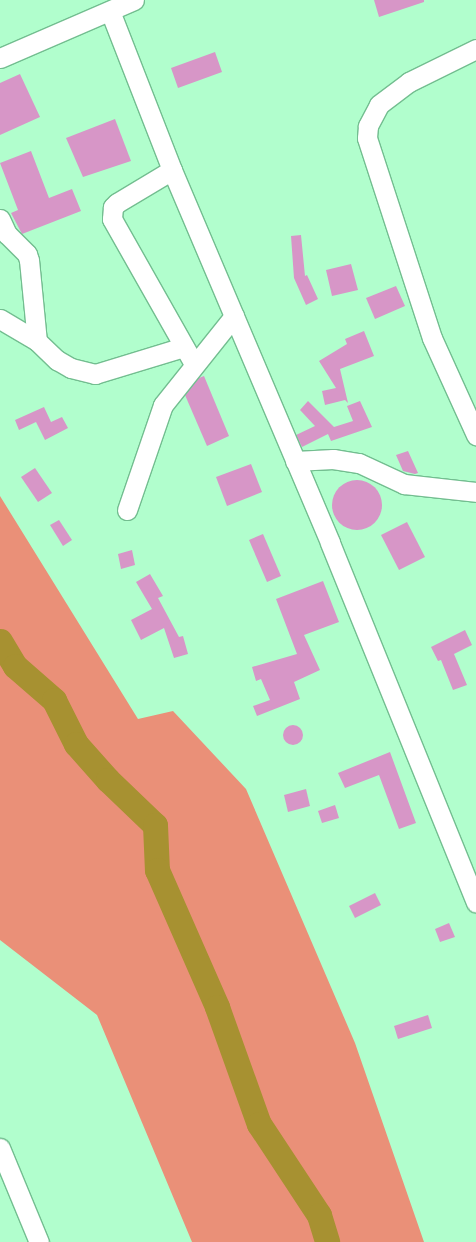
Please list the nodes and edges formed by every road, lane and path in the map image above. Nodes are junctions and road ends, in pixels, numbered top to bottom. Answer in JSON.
{"nodes":[{"id":1,"x":134,"y":0,"type":"edge"},
{"id":2,"x":110,"y":11,"type":"junction"},
{"id":3,"x":476,"y":49,"type":"edge"},
{"id":4,"x":0,"y":58,"type":"edge"},
{"id":5,"x":172,"y":170,"type":"junction"},
{"id":6,"x":0,"y":219,"type":"edge"},
{"id":7,"x":234,"y":316,"type":"junction"},
{"id":8,"x":0,"y":319,"type":"edge"},
{"id":9,"x":37,"y":341,"type":"junction"},
{"id":10,"x":184,"y":347,"type":"junction"},
{"id":11,"x":194,"y":364,"type":"junction"},
{"id":12,"x":476,"y":435,"type":"edge"},
{"id":13,"x":295,"y":460,"type":"junction"},
{"id":14,"x":476,"y":492,"type":"edge"},
{"id":15,"x":127,"y":510,"type":"dead end"},
{"id":16,"x":476,"y":903,"type":"edge"},
{"id":17,"x":0,"y":1148,"type":"edge"},
{"id":18,"x":39,"y":1242,"type":"edge"}],
"edges":[{"from":1,"to":2,"type":"street"},
{"from":2,"to":4,"type":"street"},
{"from":2,"to":5,"type":"street"},
{"from":3,"to":12,"type":"street"},
{"from":5,"to":7,"type":"street"},
{"from":5,"to":10,"type":"street"},
{"from":6,"to":9,"type":"street"},
{"from":7,"to":11,"type":"street"},
{"from":7,"to":13,"type":"street"},
{"from":8,"to":9,"type":"street"},
{"from":9,"to":10,"type":"street"},
{"from":10,"to":11,"type":"street"},
{"from":11,"to":15,"type":"street"},
{"from":13,"to":14,"type":"street"},
{"from":13,"to":16,"type":"street"},
{"from":17,"to":18,"type":"street"}]}
